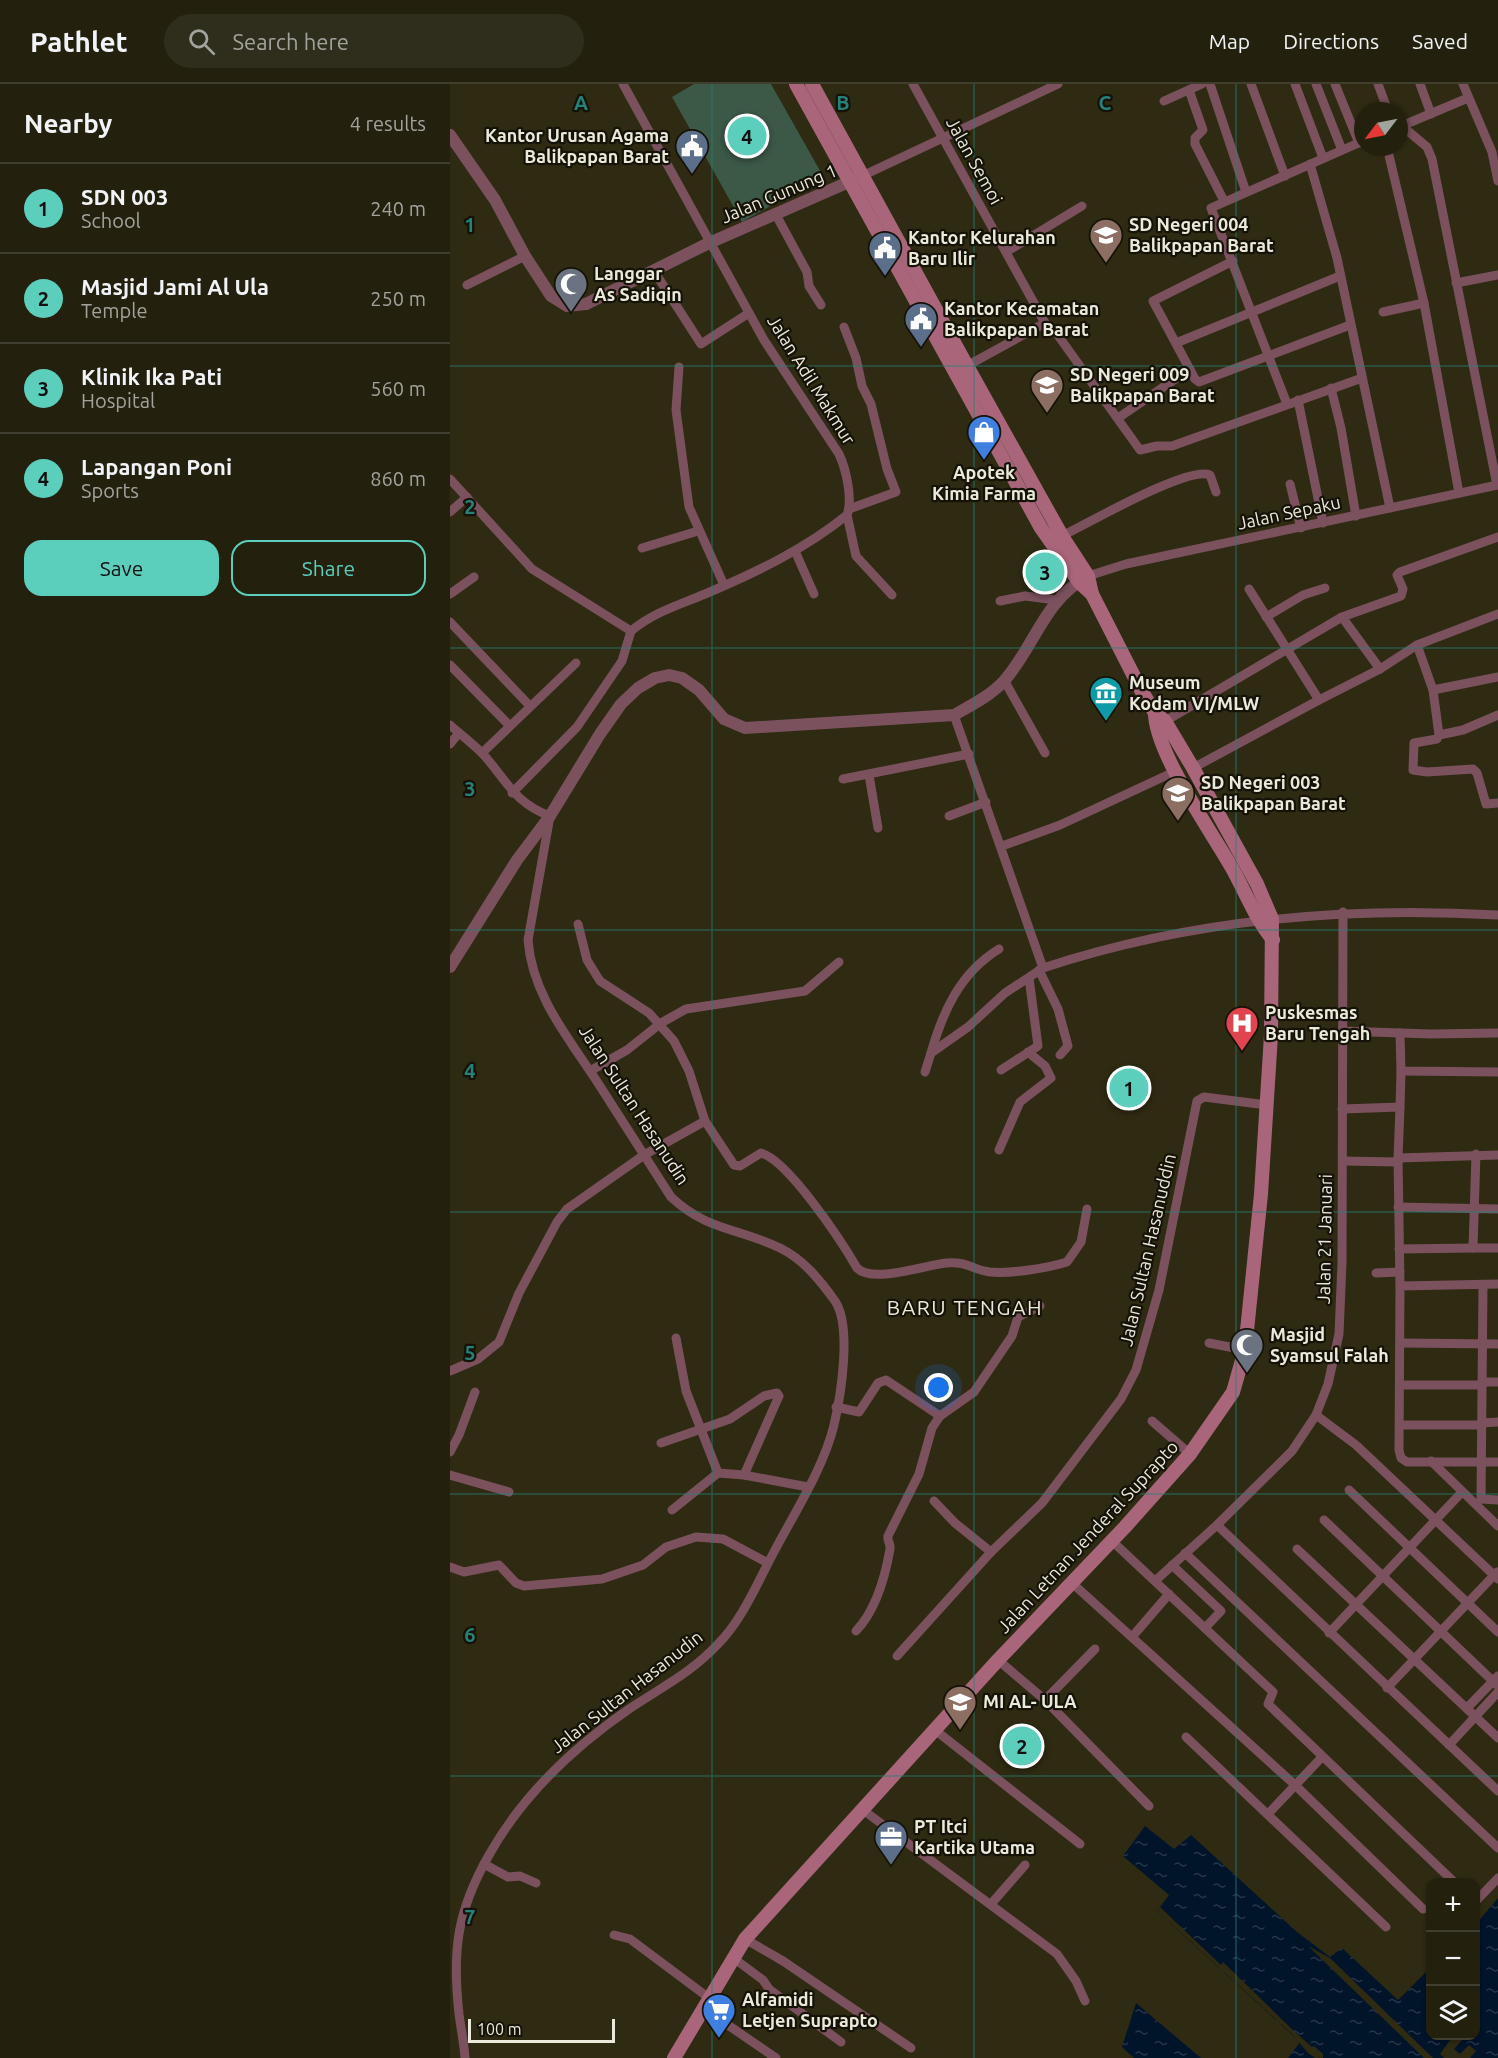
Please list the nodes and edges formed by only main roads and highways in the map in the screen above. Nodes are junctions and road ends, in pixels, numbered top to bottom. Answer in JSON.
{"nodes":[{"id":1,"x":796,"y":84,"type":"edge"},
{"id":2,"x":812,"y":84,"type":"edge"},
{"id":3,"x":856,"y":180,"type":"junction"},
{"id":4,"x":961,"y":369,"type":"junction"},
{"id":5,"x":1083,"y":579,"type":"junction"},
{"id":6,"x":1158,"y":720,"type":"junction"},
{"id":7,"x":1273,"y":940,"type":"junction"},
{"id":8,"x":674,"y":2058,"type":"edge"}],
"edges":[{"from":1,"to":3,"type":"main road"},
{"from":2,"to":3,"type":"main road"},
{"from":3,"to":4,"type":"main road"},
{"from":4,"to":5,"type":"main road"},
{"from":4,"to":5,"type":"main road"},
{"from":5,"to":6,"type":"main road"},
{"from":6,"to":7,"type":"main road"},
{"from":6,"to":7,"type":"main road","name":"Jalan Letnan Jenderal Suprapto"},
{"from":7,"to":8,"type":"main road","name":"Jalan Letnan Jenderal Suprapto"}]}
